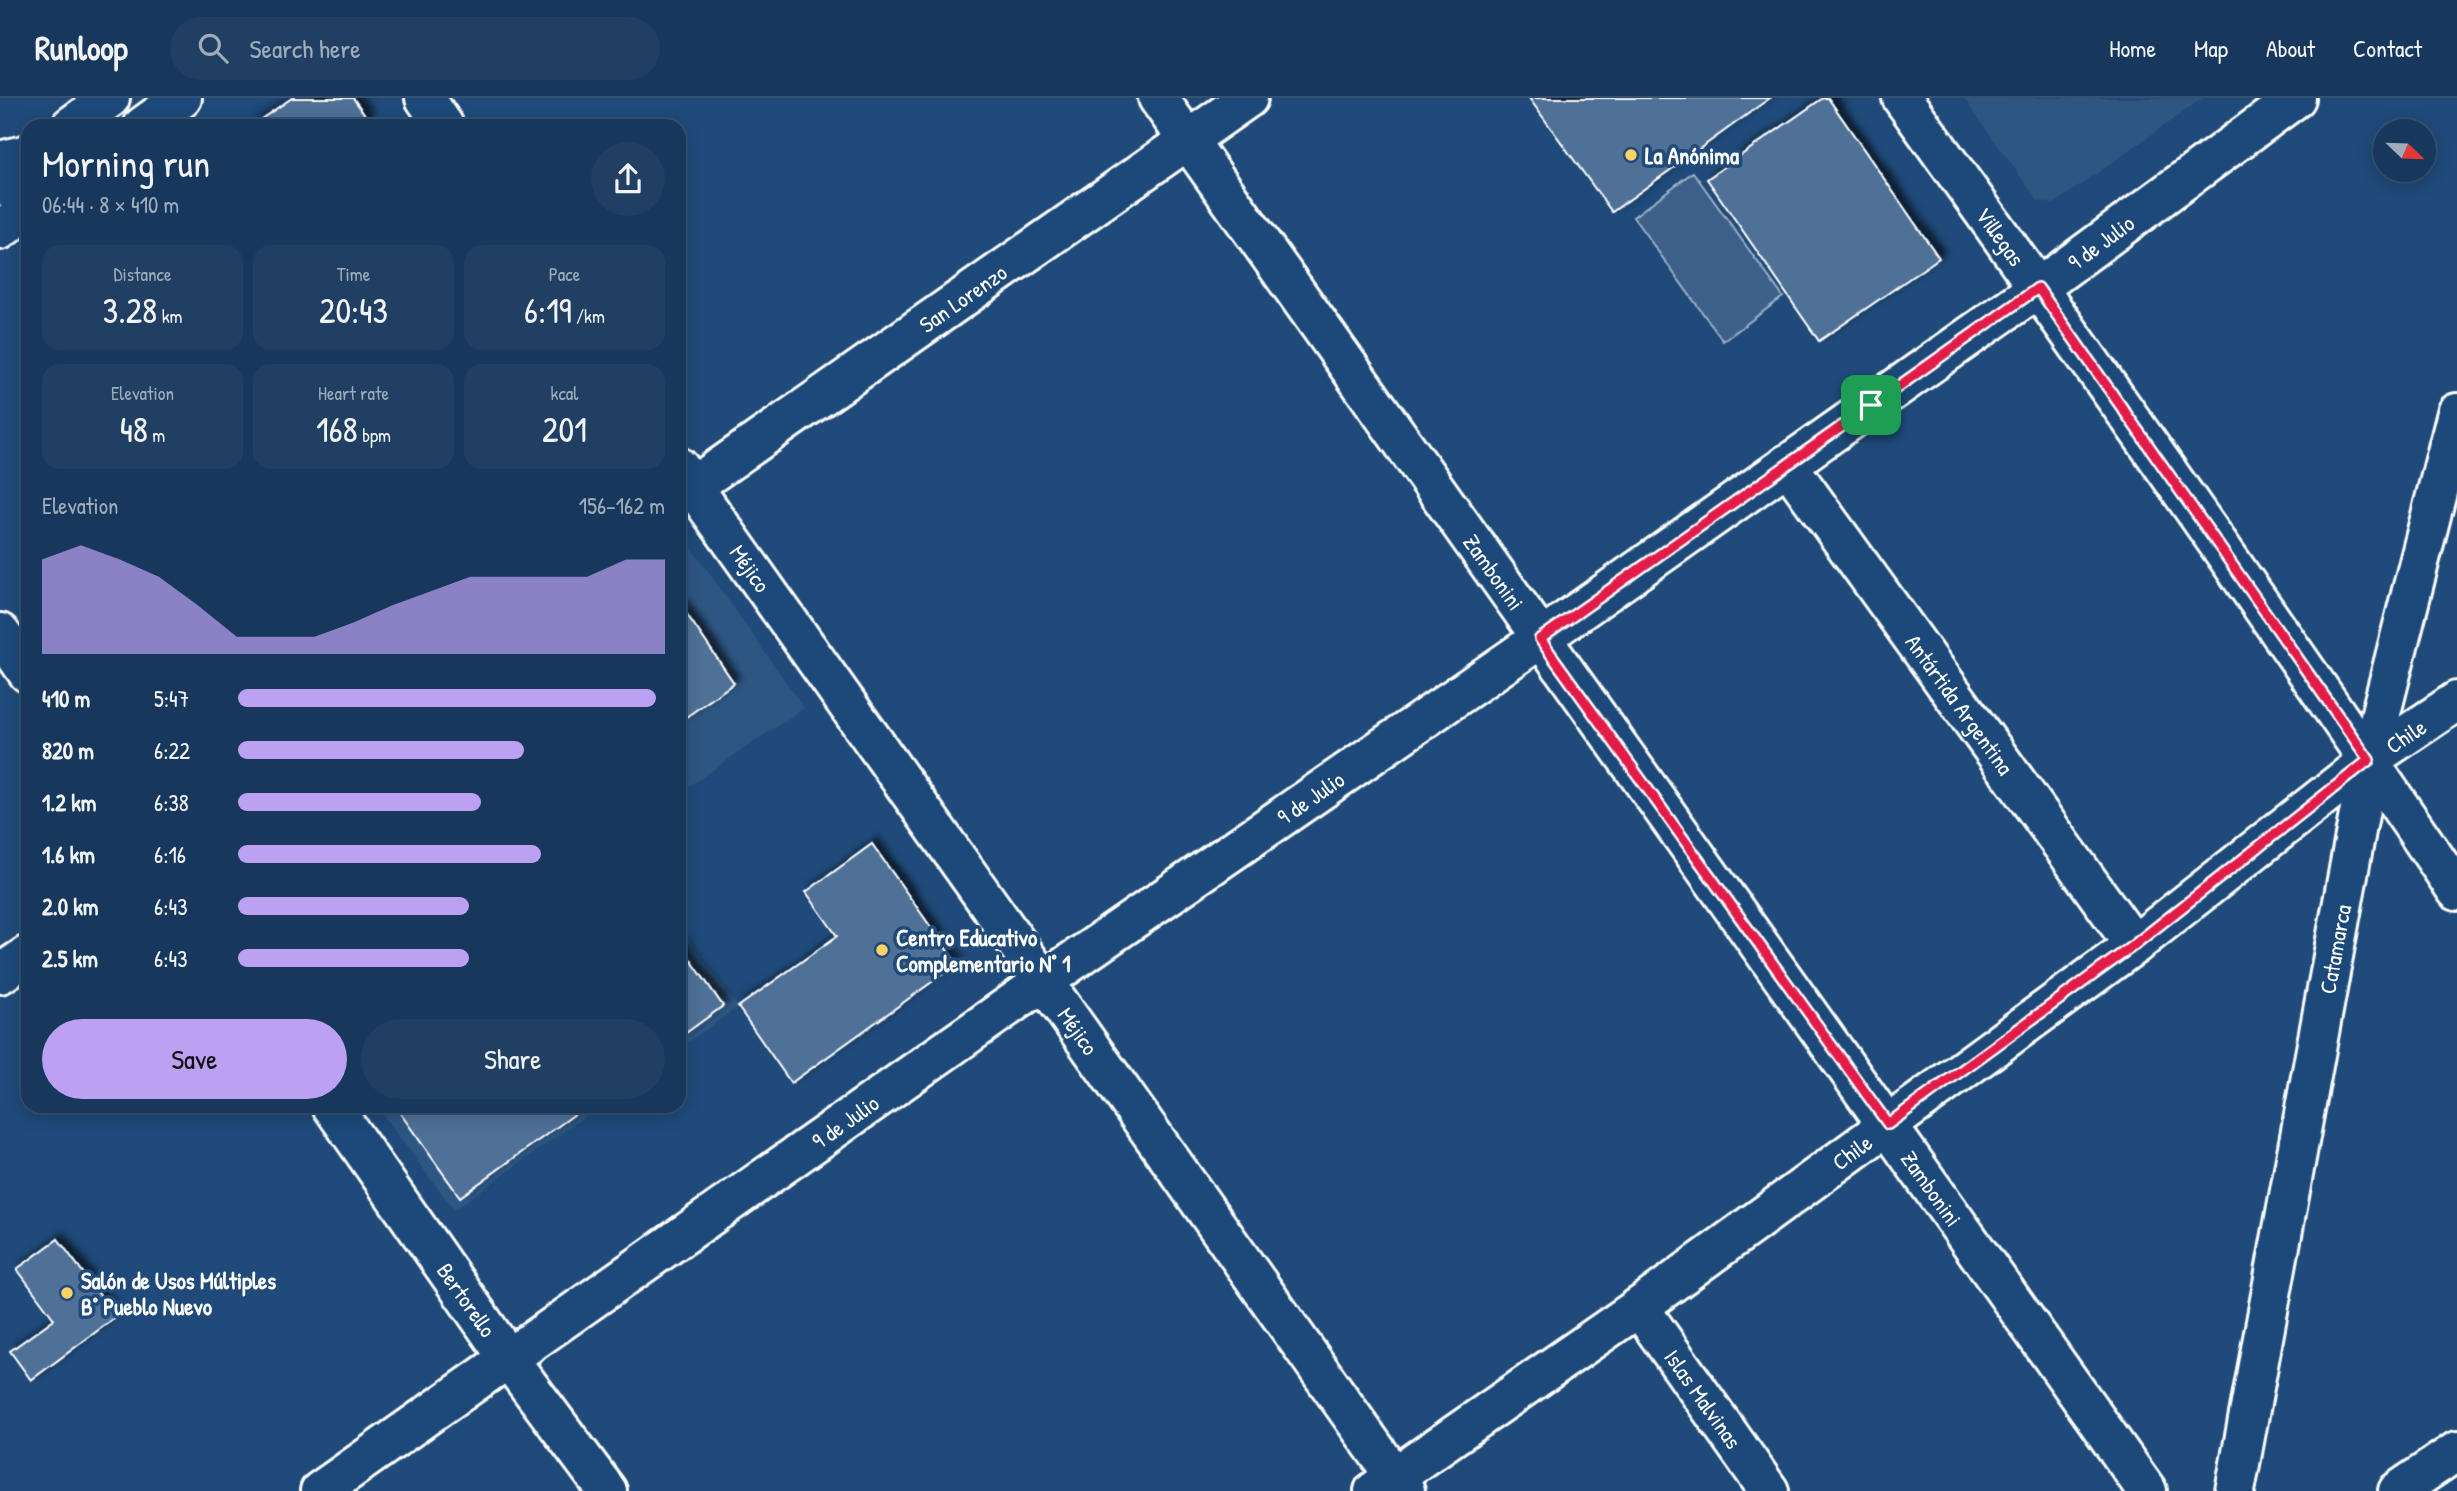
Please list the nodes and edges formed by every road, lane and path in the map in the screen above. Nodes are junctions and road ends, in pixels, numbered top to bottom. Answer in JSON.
{"nodes":[{"id":1,"x":110,"y":98,"type":"edge"},
{"id":2,"x":183,"y":98,"type":"edge"},
{"id":3,"x":425,"y":98,"type":"edge"},
{"id":4,"x":1158,"y":98,"type":"edge"},
{"id":5,"x":1248,"y":98,"type":"edge"},
{"id":6,"x":1902,"y":98,"type":"edge"},
{"id":7,"x":2296,"y":98,"type":"edge"},
{"id":8,"x":81,"y":119,"type":"edge"},
{"id":9,"x":153,"y":119,"type":"edge"},
{"id":10,"x":439,"y":119,"type":"edge"},
{"id":11,"x":1188,"y":141,"type":"junction"},
{"id":12,"x":21,"y":156,"type":"edge"},
{"id":13,"x":0,"y":161,"type":"edge"},
{"id":14,"x":0,"y":185,"type":"edge"},
{"id":15,"x":21,"y":190,"type":"edge"},
{"id":16,"x":21,"y":214,"type":"edge"},
{"id":17,"x":0,"y":230,"type":"edge"},
{"id":18,"x":2038,"y":288,"type":"junction"},
{"id":19,"x":2457,"y":413,"type":"edge"},
{"id":20,"x":1787,"y":464,"type":"junction"},
{"id":21,"x":686,"y":481,"type":"edge"},
{"id":22,"x":686,"y":487,"type":"edge"},
{"id":23,"x":0,"y":633,"type":"edge"},
{"id":24,"x":1540,"y":639,"type":"junction"},
{"id":25,"x":21,"y":663,"type":"edge"},
{"id":26,"x":2457,"y":701,"type":"edge"},
{"id":27,"x":2369,"y":760,"type":"junction"},
{"id":28,"x":2457,"y":891,"type":"edge"},
{"id":29,"x":2134,"y":945,"type":"junction"},
{"id":30,"x":21,"y":960,"type":"edge"},
{"id":31,"x":0,"y":974,"type":"edge"},
{"id":32,"x":1044,"y":981,"type":"junction"},
{"id":33,"x":336,"y":1113,"type":"edge"},
{"id":34,"x":1888,"y":1124,"type":"junction"},
{"id":35,"x":1639,"y":1307,"type":"junction"},
{"id":36,"x":508,"y":1358,"type":"junction"},
{"id":37,"x":2457,"y":1451,"type":"edge"},
{"id":38,"x":1392,"y":1486,"type":"edge"},
{"id":39,"x":320,"y":1491,"type":"edge"},
{"id":40,"x":607,"y":1491,"type":"edge"},
{"id":41,"x":1769,"y":1491,"type":"edge"},
{"id":42,"x":2147,"y":1491,"type":"edge"},
{"id":43,"x":2235,"y":1491,"type":"edge"},
{"id":44,"x":2398,"y":1491,"type":"edge"}],
"edges":[{"from":1,"to":8,"type":"street"},
{"from":2,"to":9,"type":"street"},
{"from":3,"to":10,"type":"street"},
{"from":4,"to":11,"type":"street","name":"Zambonini"},
{"from":5,"to":11,"type":"street","name":"San Lorenzo"},
{"from":6,"to":18,"type":"street","name":"Villegas"},
{"from":7,"to":18,"type":"street","name":"9 de Julio"},
{"from":11,"to":21,"type":"street","name":"San Lorenzo"},
{"from":11,"to":24,"type":"street","name":"Zambonini"},
{"from":12,"to":13,"type":"street"},
{"from":14,"to":15,"type":"street"},
{"from":16,"to":17,"type":"street"},
{"from":18,"to":20,"type":"street","name":"9 de Julio"},
{"from":18,"to":27,"type":"street","name":"Villegas"},
{"from":19,"to":27,"type":"street","name":"Catamarca"},
{"from":20,"to":24,"type":"street","name":"9 de Julio"},
{"from":20,"to":29,"type":"street","name":"Antártida Argentina"},
{"from":22,"to":32,"type":"street","name":"Méjico"},
{"from":23,"to":25,"type":"street"},
{"from":24,"to":32,"type":"street","name":"9 de Julio"},
{"from":24,"to":34,"type":"street","name":"Zambonini"},
{"from":26,"to":27,"type":"street","name":"Chile"},
{"from":27,"to":28,"type":"street","name":"Villegas"},
{"from":27,"to":29,"type":"street","name":"Chile"},
{"from":27,"to":43,"type":"street","name":"Catamarca"},
{"from":29,"to":34,"type":"street","name":"Chile"},
{"from":30,"to":31,"type":"street"},
{"from":32,"to":36,"type":"street","name":"9 de Julio"},
{"from":32,"to":38,"type":"street","name":"Méjico"},
{"from":33,"to":36,"type":"street","name":"Bertorello"},
{"from":34,"to":35,"type":"street","name":"Chile"},
{"from":34,"to":42,"type":"street","name":"Zambonini"},
{"from":35,"to":38,"type":"street","name":"Chile"},
{"from":35,"to":41,"type":"street","name":"Islas Malvinas"},
{"from":36,"to":39,"type":"street","name":"9 de Julio"},
{"from":36,"to":40,"type":"street","name":"Bertorello"},
{"from":37,"to":44,"type":"street"}]}
